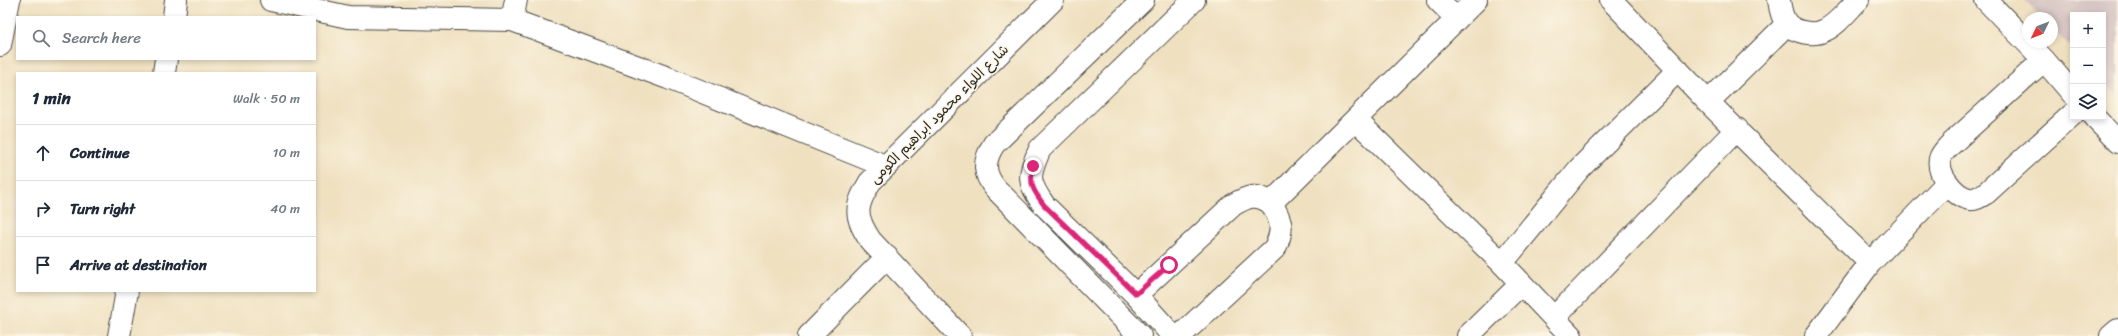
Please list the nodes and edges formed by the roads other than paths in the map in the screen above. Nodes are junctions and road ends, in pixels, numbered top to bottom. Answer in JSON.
{"nodes":[{"id":1,"x":9,"y":0,"type":"edge"},
{"id":2,"x":176,"y":0,"type":"edge"},
{"id":3,"x":271,"y":0,"type":"edge"},
{"id":4,"x":1053,"y":0,"type":"edge"},
{"id":5,"x":1143,"y":0,"type":"edge"},
{"id":6,"x":1194,"y":0,"type":"edge"},
{"id":7,"x":1438,"y":0,"type":"edge"},
{"id":8,"x":1476,"y":0,"type":"edge"},
{"id":9,"x":1611,"y":0,"type":"edge"},
{"id":10,"x":1779,"y":0,"type":"edge"},
{"id":11,"x":1858,"y":0,"type":"edge"},
{"id":12,"x":1986,"y":0,"type":"edge"},
{"id":13,"x":514,"y":10,"type":"edge"},
{"id":14,"x":174,"y":16,"type":"edge"},
{"id":15,"x":1457,"y":19,"type":"junction"},
{"id":16,"x":1787,"y":24,"type":"junction"},
{"id":17,"x":0,"y":45,"type":"edge"},
{"id":18,"x":166,"y":60,"type":"edge"},
{"id":19,"x":2044,"y":60,"type":"junction"},
{"id":20,"x":1678,"y":70,"type":"junction"},
{"id":21,"x":164,"y":72,"type":"edge"},
{"id":22,"x":2070,"y":90,"type":"edge"},
{"id":23,"x":1708,"y":102,"type":"junction"},
{"id":24,"x":2070,"y":117,"type":"edge"},
{"id":25,"x":1356,"y":120,"type":"junction"},
{"id":26,"x":2097,"y":120,"type":"edge"},
{"id":27,"x":1737,"y":129,"type":"junction"},
{"id":28,"x":2118,"y":142,"type":"edge"},
{"id":29,"x":885,"y":166,"type":"junction"},
{"id":30,"x":1947,"y":183,"type":"junction"},
{"id":31,"x":1271,"y":203,"type":"junction"},
{"id":32,"x":887,"y":257,"type":"junction"},
{"id":33,"x":1502,"y":263,"type":"junction"},
{"id":34,"x":1870,"y":263,"type":"junction"},
{"id":35,"x":1521,"y":284,"type":"junction"},
{"id":36,"x":127,"y":292,"type":"edge"},
{"id":37,"x":1136,"y":294,"type":"junction"},
{"id":38,"x":1554,"y":318,"type":"junction"},
{"id":39,"x":2118,"y":330,"type":"edge"},
{"id":40,"x":119,"y":336,"type":"edge"},
{"id":41,"x":809,"y":336,"type":"edge"},
{"id":42,"x":960,"y":336,"type":"edge"},
{"id":43,"x":1140,"y":336,"type":"edge"},
{"id":44,"x":1173,"y":336,"type":"edge"},
{"id":45,"x":1180,"y":336,"type":"edge"},
{"id":46,"x":1468,"y":336,"type":"edge"},
{"id":47,"x":1571,"y":336,"type":"edge"},
{"id":48,"x":1816,"y":336,"type":"edge"},
{"id":49,"x":2111,"y":336,"type":"edge"}],
"edges":[{"from":1,"to":17,"type":"street"},
{"from":2,"to":14,"type":"street"},
{"from":3,"to":13,"type":"street"},
{"from":4,"to":29,"type":"street","name":"شارع اللواء محمود ابراهيم الكومى"},
{"from":5,"to":43,"type":"street"},
{"from":6,"to":37,"type":"street"},
{"from":7,"to":15,"type":"street"},
{"from":8,"to":15,"type":"street"},
{"from":9,"to":20,"type":"street"},
{"from":10,"to":16,"type":"street"},
{"from":11,"to":16,"type":"street"},
{"from":12,"to":19,"type":"street"},
{"from":13,"to":29,"type":"street"},
{"from":15,"to":25,"type":"street"},
{"from":16,"to":23,"type":"street"},
{"from":18,"to":21,"type":"street"},
{"from":19,"to":22,"type":"street"},
{"from":19,"to":30,"type":"street"},
{"from":20,"to":23,"type":"street"},
{"from":20,"to":33,"type":"street"},
{"from":23,"to":27,"type":"street"},
{"from":24,"to":30,"type":"street"},
{"from":25,"to":31,"type":"street"},
{"from":25,"to":33,"type":"street"},
{"from":26,"to":28,"type":"street"},
{"from":27,"to":34,"type":"street"},
{"from":27,"to":38,"type":"street"},
{"from":29,"to":32,"type":"street","name":"شارع اللواء محمود ابراهيم الكومى"},
{"from":30,"to":34,"type":"street"},
{"from":31,"to":37,"type":"street"},
{"from":31,"to":45,"type":"street"},
{"from":32,"to":41,"type":"street"},
{"from":32,"to":42,"type":"street","name":"شارع اللواء محمود ابراهيم الكومى"},
{"from":33,"to":35,"type":"street"},
{"from":34,"to":48,"type":"street"},
{"from":35,"to":38,"type":"street"},
{"from":35,"to":46,"type":"street"},
{"from":36,"to":40,"type":"street"},
{"from":37,"to":44,"type":"street"},
{"from":38,"to":47,"type":"street"},
{"from":39,"to":49,"type":"street"}]}
